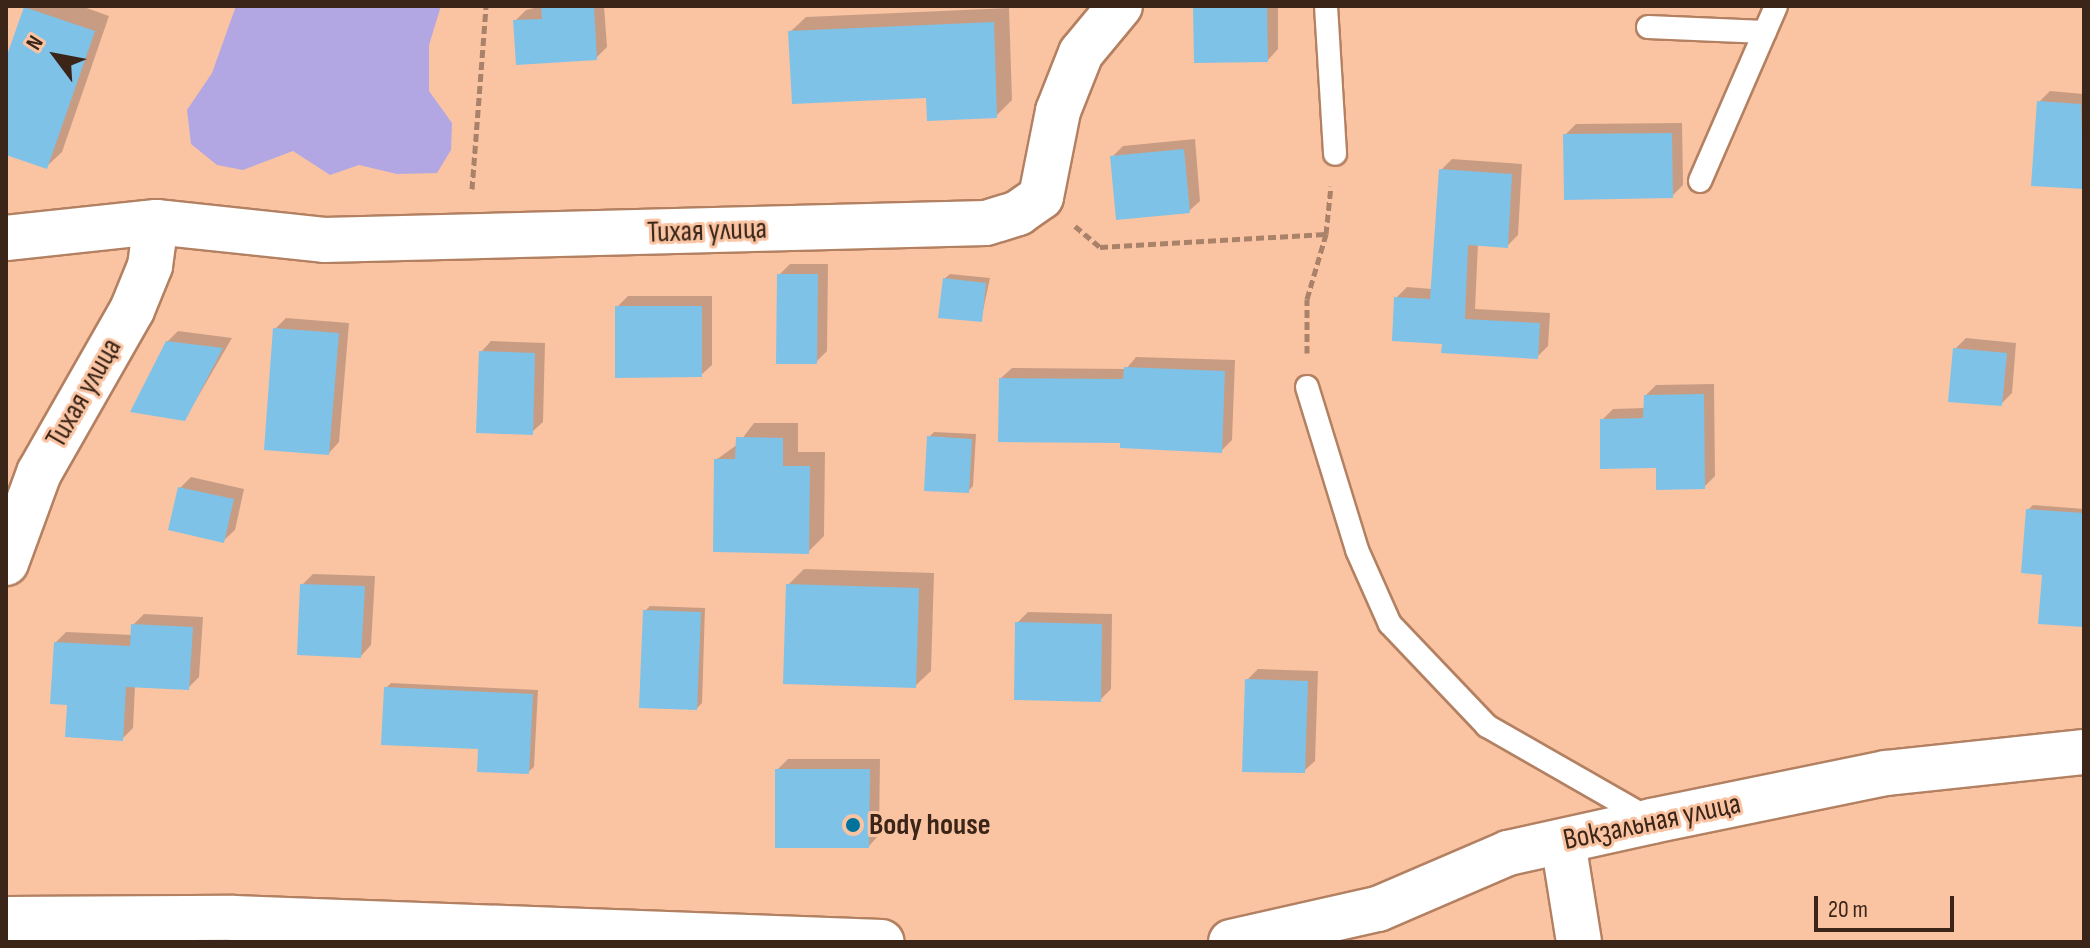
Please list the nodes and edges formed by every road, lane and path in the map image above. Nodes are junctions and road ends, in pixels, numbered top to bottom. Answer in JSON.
{"nodes":[{"id":1,"x":486,"y":6,"type":"edge"},
{"id":2,"x":1120,"y":6,"type":"edge"},
{"id":3,"x":1326,"y":6,"type":"edge"},
{"id":4,"x":1776,"y":6,"type":"edge"},
{"id":5,"x":1648,"y":27,"type":"dead end"},
{"id":6,"x":1765,"y":32,"type":"junction"},
{"id":7,"x":1335,"y":154,"type":"joint"},
{"id":8,"x":1700,"y":181,"type":"dead end"},
{"id":9,"x":1041,"y":197,"type":"junction"},
{"id":10,"x":156,"y":222,"type":"junction"},
{"id":11,"x":1326,"y":234,"type":"junction"},
{"id":12,"x":6,"y":238,"type":"edge"},
{"id":13,"x":469,"y":238,"type":"junction"},
{"id":14,"x":1307,"y":387,"type":"joint"},
{"id":15,"x":6,"y":563,"type":"edge"},
{"id":16,"x":2084,"y":752,"type":"edge"},
{"id":17,"x":1652,"y":821,"type":"junction"},
{"id":18,"x":1563,"y":842,"type":"junction"},
{"id":19,"x":6,"y":919,"type":"edge"},
{"id":20,"x":882,"y":942,"type":"edge"},
{"id":21,"x":1231,"y":942,"type":"edge"},
{"id":22,"x":1579,"y":942,"type":"edge"}],
"edges":[{"from":1,"to":13,"type":"path"},
{"from":2,"to":9,"type":"street"},
{"from":3,"to":7,"type":"lane"},
{"from":4,"to":6,"type":"lane"},
{"from":5,"to":6,"type":"lane"},
{"from":6,"to":8,"type":"lane"},
{"from":7,"to":11,"type":"path"},
{"from":9,"to":11,"type":"path"},
{"from":9,"to":13,"type":"street","name":"Тихая улица"},
{"from":10,"to":12,"type":"street","name":"Тихая улица"},
{"from":10,"to":13,"type":"street","name":"Тихая улица"},
{"from":10,"to":15,"type":"street","name":"Тихая улица"},
{"from":11,"to":14,"type":"path"},
{"from":14,"to":17,"type":"lane"},
{"from":16,"to":17,"type":"street","name":"Вокзальная улица"},
{"from":17,"to":18,"type":"street","name":"Вокзальная улица"},
{"from":18,"to":21,"type":"street","name":"Вокзальная улица"},
{"from":18,"to":22,"type":"street"},
{"from":19,"to":20,"type":"street"}]}
